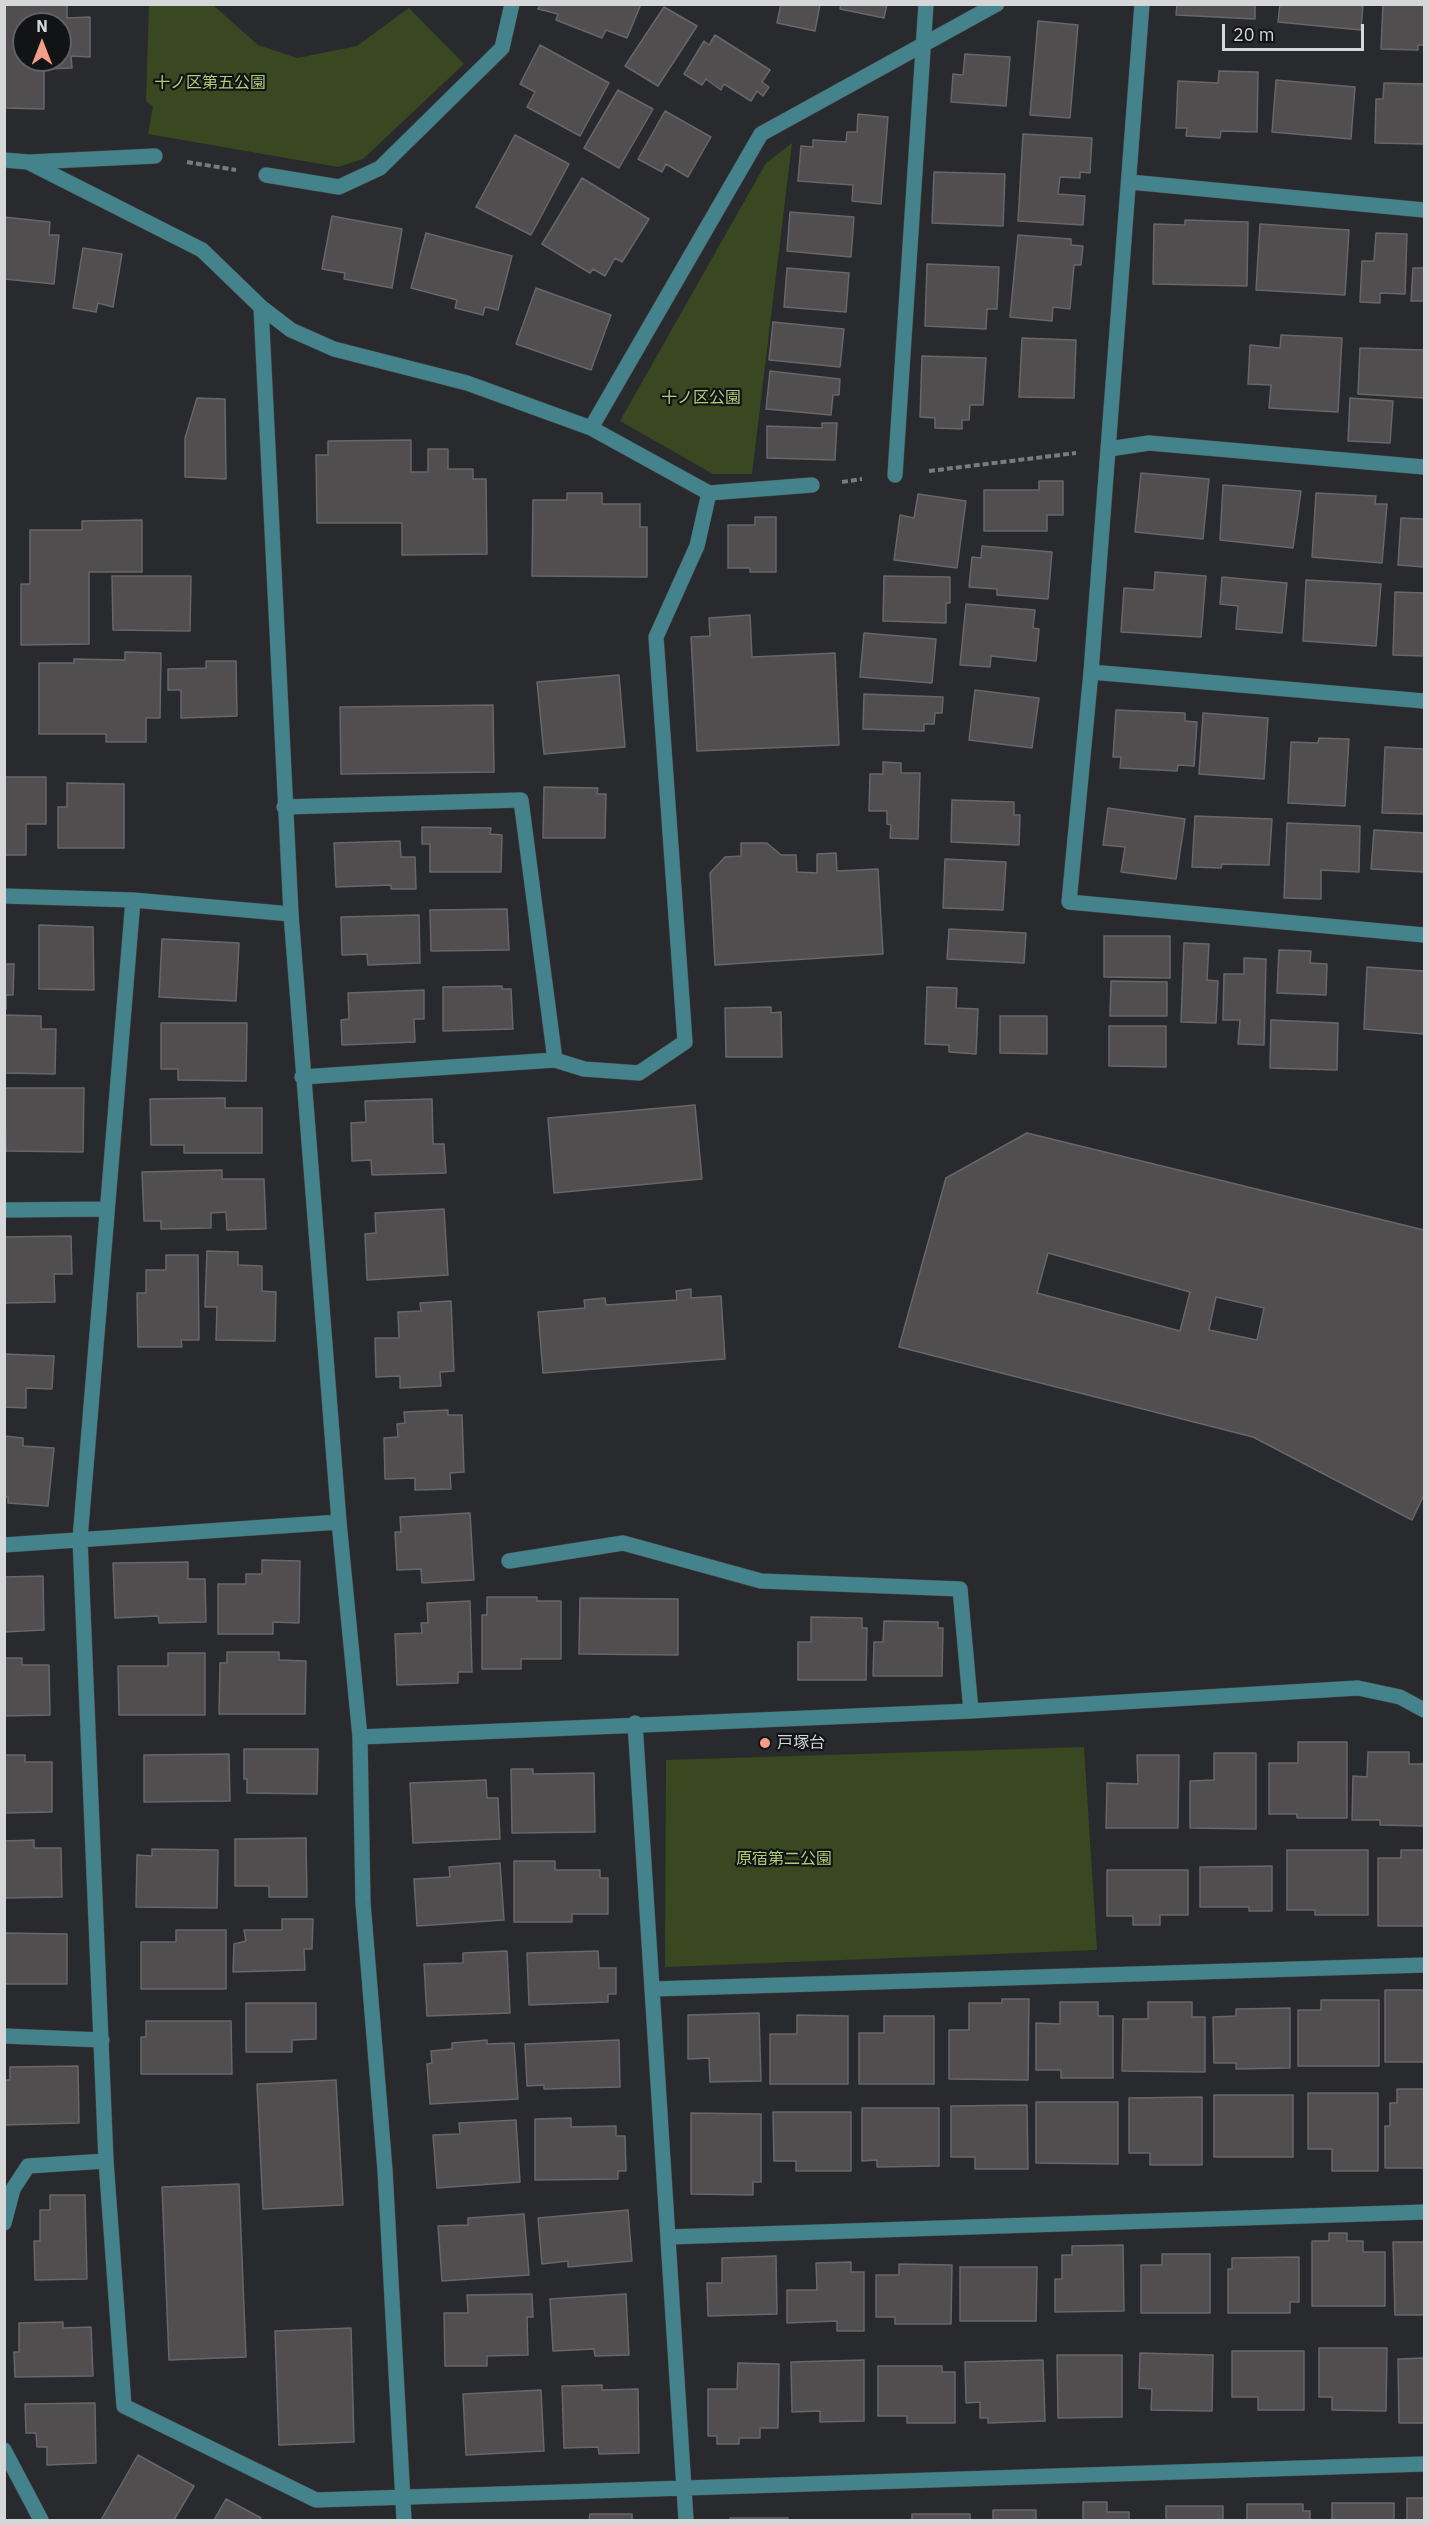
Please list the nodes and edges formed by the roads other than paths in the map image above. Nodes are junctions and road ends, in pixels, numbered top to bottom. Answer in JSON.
{"nodes":[{"id":1,"x":512,"y":4,"type":"edge"},
{"id":2,"x":926,"y":4,"type":"edge"},
{"id":3,"x":997,"y":4,"type":"edge"},
{"id":4,"x":1142,"y":4,"type":"edge"},
{"id":5,"x":923,"y":46,"type":"junction"},
{"id":6,"x":155,"y":156,"type":"road end"},
{"id":7,"x":4,"y":160,"type":"edge"},
{"id":8,"x":28,"y":162,"type":"junction"},
{"id":9,"x":266,"y":175,"type":"road end"},
{"id":10,"x":1130,"y":182,"type":"junction"},
{"id":11,"x":1425,"y":210,"type":"edge"},
{"id":12,"x":261,"y":307,"type":"junction"},
{"id":13,"x":591,"y":428,"type":"junction"},
{"id":14,"x":1109,"y":449,"type":"junction"},
{"id":15,"x":1425,"y":467,"type":"edge"},
{"id":16,"x":895,"y":475,"type":"road end"},
{"id":17,"x":812,"y":485,"type":"road end"},
{"id":18,"x":709,"y":492,"type":"junction"},
{"id":19,"x":1091,"y":672,"type":"junction"},
{"id":20,"x":1425,"y":701,"type":"edge"},
{"id":21,"x":284,"y":807,"type":"junction"},
{"id":22,"x":4,"y":896,"type":"edge"},
{"id":23,"x":133,"y":900,"type":"junction"},
{"id":24,"x":291,"y":914,"type":"junction"},
{"id":25,"x":1425,"y":935,"type":"edge"},
{"id":26,"x":555,"y":1060,"type":"junction"},
{"id":27,"x":302,"y":1077,"type":"junction"},
{"id":28,"x":107,"y":1209,"type":"junction"},
{"id":29,"x":4,"y":1210,"type":"edge"},
{"id":30,"x":339,"y":1522,"type":"junction"},
{"id":31,"x":80,"y":1539,"type":"junction"},
{"id":32,"x":4,"y":1545,"type":"edge"},
{"id":33,"x":509,"y":1561,"type":"dead end"},
{"id":34,"x":1425,"y":1710,"type":"edge"},
{"id":35,"x":971,"y":1711,"type":"junction"},
{"id":36,"x":635,"y":1723,"type":"junction"},
{"id":37,"x":360,"y":1737,"type":"junction"},
{"id":38,"x":1425,"y":1965,"type":"edge"},
{"id":39,"x":652,"y":1989,"type":"junction"},
{"id":40,"x":4,"y":2036,"type":"edge"},
{"id":41,"x":102,"y":2040,"type":"junction"},
{"id":42,"x":106,"y":2162,"type":"junction"},
{"id":43,"x":1425,"y":2212,"type":"edge"},
{"id":44,"x":4,"y":2223,"type":"edge"},
{"id":45,"x":668,"y":2237,"type":"junction"},
{"id":46,"x":4,"y":2450,"type":"edge"},
{"id":47,"x":1425,"y":2464,"type":"edge"},
{"id":48,"x":684,"y":2489,"type":"junction"},
{"id":49,"x":402,"y":2499,"type":"junction"},
{"id":50,"x":41,"y":2520,"type":"edge"},
{"id":51,"x":404,"y":2520,"type":"edge"},
{"id":52,"x":686,"y":2520,"type":"edge"}],
"edges":[{"from":1,"to":9,"type":"street"},
{"from":2,"to":5,"type":"street"},
{"from":3,"to":5,"type":"street"},
{"from":4,"to":10,"type":"street"},
{"from":5,"to":13,"type":"street"},
{"from":5,"to":16,"type":"street"},
{"from":6,"to":8,"type":"street"},
{"from":7,"to":8,"type":"street"},
{"from":8,"to":12,"type":"street"},
{"from":10,"to":11,"type":"street"},
{"from":10,"to":14,"type":"street"},
{"from":12,"to":13,"type":"street"},
{"from":12,"to":21,"type":"street"},
{"from":13,"to":18,"type":"street"},
{"from":14,"to":15,"type":"street"},
{"from":14,"to":19,"type":"street"},
{"from":17,"to":18,"type":"street"},
{"from":18,"to":26,"type":"street"},
{"from":19,"to":20,"type":"street"},
{"from":19,"to":25,"type":"street"},
{"from":21,"to":24,"type":"street"},
{"from":21,"to":26,"type":"street"},
{"from":22,"to":23,"type":"street"},
{"from":23,"to":24,"type":"street"},
{"from":23,"to":28,"type":"street"},
{"from":24,"to":27,"type":"street"},
{"from":26,"to":27,"type":"street"},
{"from":27,"to":30,"type":"street"},
{"from":28,"to":29,"type":"street"},
{"from":28,"to":31,"type":"street"},
{"from":30,"to":31,"type":"street"},
{"from":30,"to":37,"type":"street"},
{"from":31,"to":32,"type":"street"},
{"from":31,"to":41,"type":"street"},
{"from":33,"to":35,"type":"street"},
{"from":34,"to":35,"type":"street"},
{"from":35,"to":36,"type":"street"},
{"from":36,"to":37,"type":"street"},
{"from":36,"to":39,"type":"street"},
{"from":37,"to":49,"type":"street"},
{"from":38,"to":39,"type":"street"},
{"from":39,"to":45,"type":"street"},
{"from":40,"to":41,"type":"street"},
{"from":41,"to":42,"type":"street"},
{"from":42,"to":44,"type":"street"},
{"from":42,"to":49,"type":"street"},
{"from":43,"to":45,"type":"street"},
{"from":45,"to":48,"type":"street"},
{"from":46,"to":50,"type":"street"},
{"from":47,"to":48,"type":"street"},
{"from":48,"to":49,"type":"street"},
{"from":48,"to":52,"type":"street"},
{"from":49,"to":51,"type":"street"}]}
